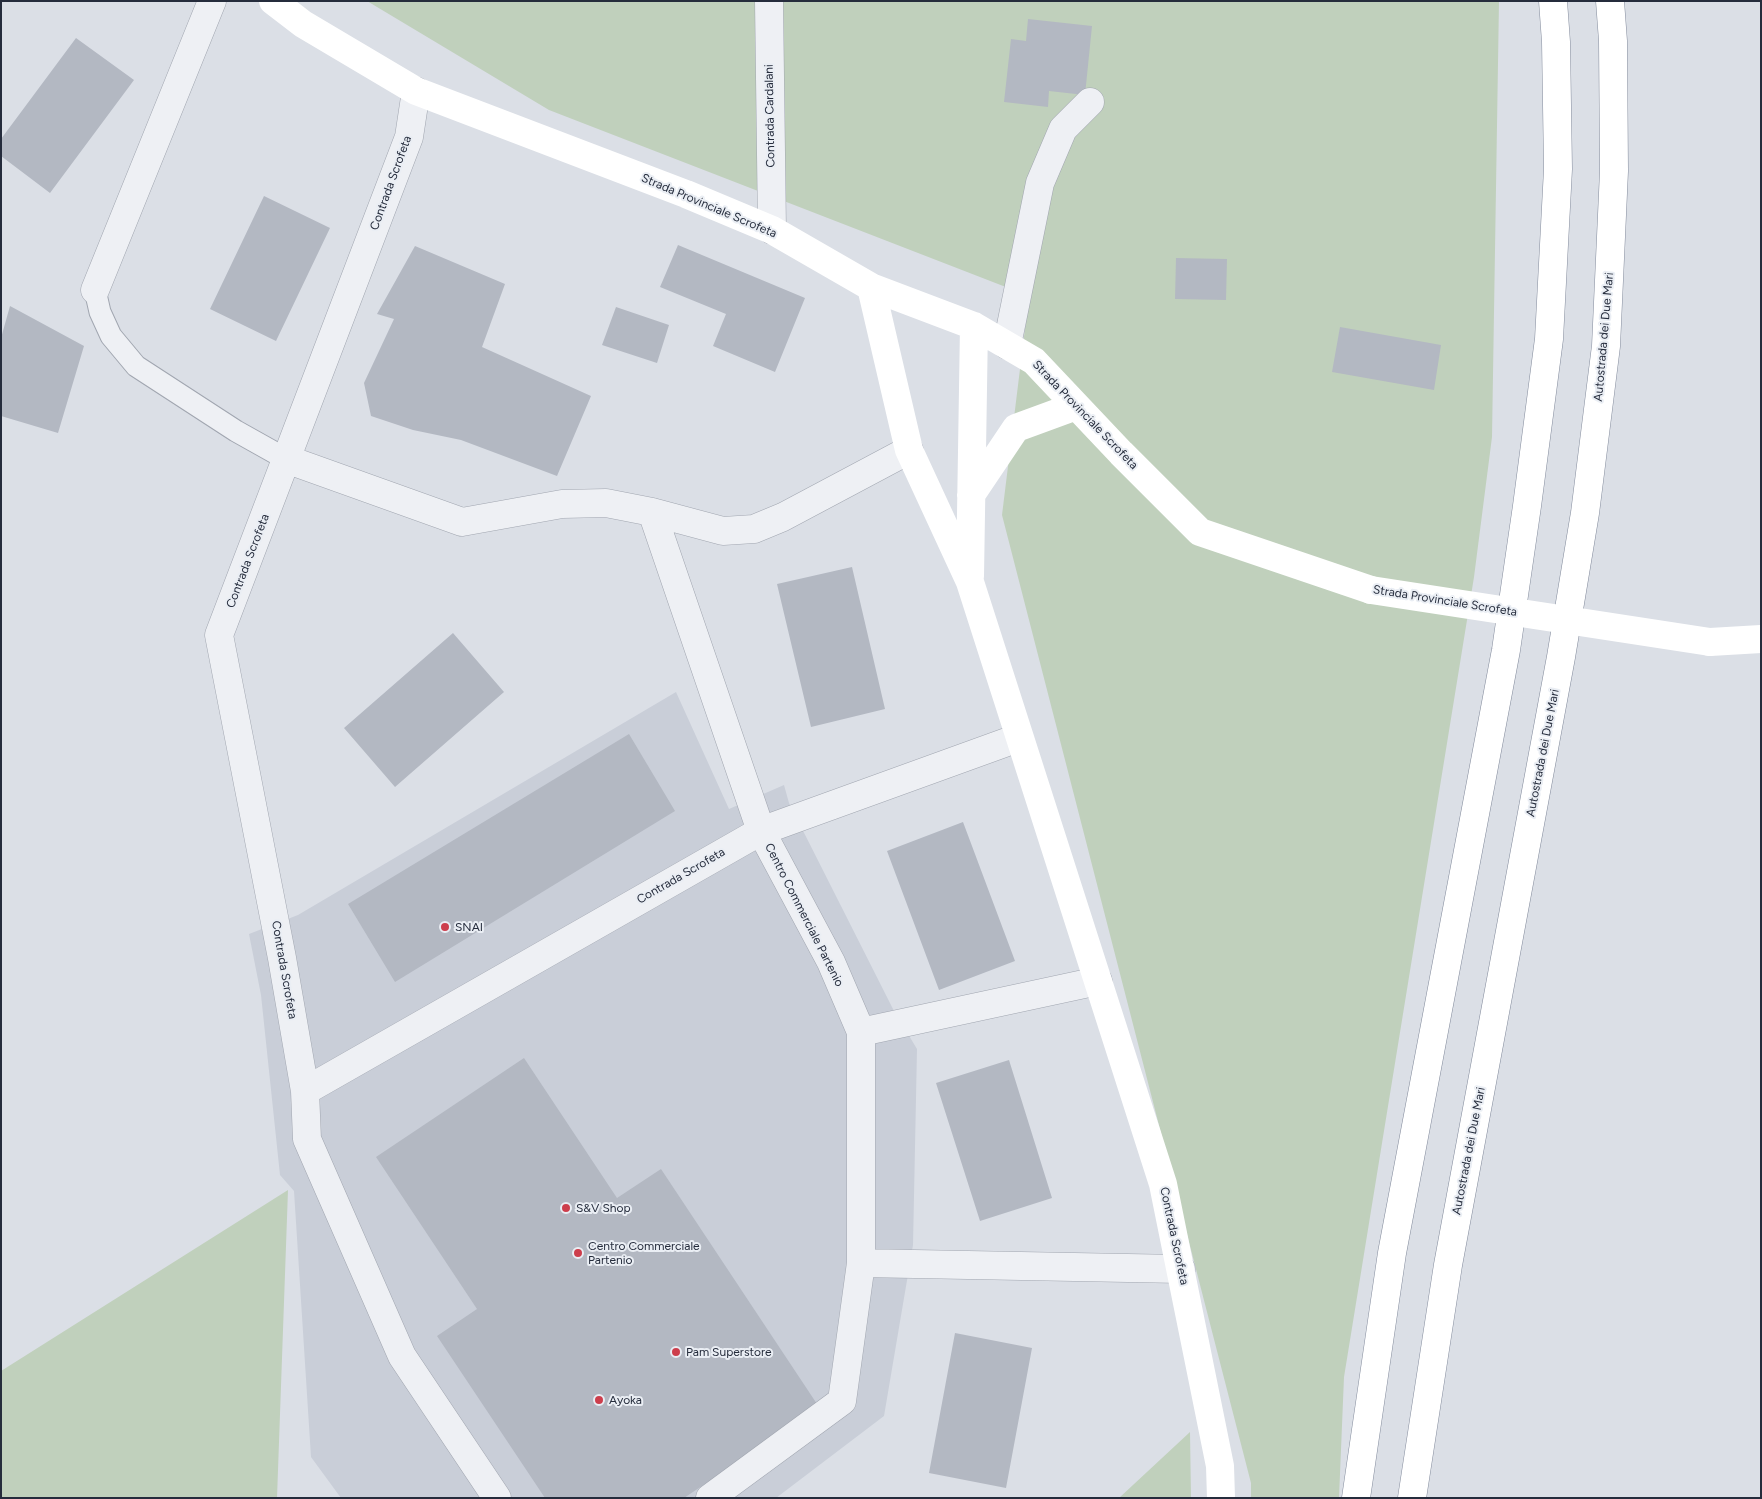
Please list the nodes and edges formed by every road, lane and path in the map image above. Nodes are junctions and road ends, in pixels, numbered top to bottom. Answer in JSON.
{"nodes":[{"id":1,"x":212,"y":1,"type":"edge"},
{"id":2,"x":273,"y":1,"type":"edge"},
{"id":3,"x":769,"y":1,"type":"edge"},
{"id":4,"x":1553,"y":1,"type":"edge"},
{"id":5,"x":1610,"y":1,"type":"edge"},
{"id":6,"x":416,"y":91,"type":"junction"},
{"id":7,"x":1090,"y":102,"type":"dead end"},
{"id":8,"x":772,"y":230,"type":"junction"},
{"id":9,"x":871,"y":286,"type":"junction"},
{"id":10,"x":95,"y":290,"type":"joint"},
{"id":11,"x":974,"y":326,"type":"junction"},
{"id":12,"x":1007,"y":345,"type":"junction"},
{"id":13,"x":1076,"y":406,"type":"junction"},
{"id":14,"x":909,"y":450,"type":"junction"},
{"id":15,"x":286,"y":459,"type":"junction"},
{"id":16,"x":971,"y":495,"type":"junction"},
{"id":17,"x":652,"y":512,"type":"junction"},
{"id":18,"x":970,"y":582,"type":"junction"},
{"id":19,"x":1761,"y":639,"type":"edge"},
{"id":20,"x":1018,"y":738,"type":"junction"},
{"id":21,"x":761,"y":831,"type":"junction"},
{"id":22,"x":1098,"y":981,"type":"junction"},
{"id":23,"x":861,"y":1032,"type":"junction"},
{"id":24,"x":305,"y":1090,"type":"junction"},
{"id":25,"x":861,"y":1263,"type":"junction"},
{"id":26,"x":1181,"y":1269,"type":"junction"},
{"id":27,"x":497,"y":1498,"type":"edge"},
{"id":28,"x":710,"y":1498,"type":"edge"},
{"id":29,"x":1221,"y":1498,"type":"edge"},
{"id":30,"x":1356,"y":1498,"type":"edge"},
{"id":31,"x":1412,"y":1498,"type":"edge"}],
"edges":[{"from":1,"to":10,"type":"street"},
{"from":2,"to":6,"type":"main road","name":"Strada Provinciale Scrofeta"},
{"from":3,"to":8,"type":"street","name":"Contrada Cardalani"},
{"from":4,"to":30,"type":"main road"},
{"from":5,"to":31,"type":"main road","name":"Autostrada dei Due Mari"},
{"from":6,"to":8,"type":"main road","name":"Strada Provinciale Scrofeta"},
{"from":6,"to":15,"type":"street","name":"Contrada Scrofeta"},
{"from":7,"to":12,"type":"street"},
{"from":8,"to":9,"type":"main road","name":"Strada Provinciale Scrofeta"},
{"from":9,"to":11,"type":"main road","name":"Strada Provinciale Scrofeta"},
{"from":9,"to":14,"type":"main road"},
{"from":10,"to":15,"type":"lane"},
{"from":11,"to":12,"type":"main road","name":"Strada Provinciale Scrofeta"},
{"from":11,"to":16,"type":"main road"},
{"from":12,"to":13,"type":"main road","name":"Strada Provinciale Scrofeta"},
{"from":13,"to":16,"type":"main road"},
{"from":13,"to":19,"type":"main road","name":"Strada Provinciale Scrofeta","bridge":true},
{"from":14,"to":17,"type":"street"},
{"from":14,"to":18,"type":"main road"},
{"from":15,"to":17,"type":"street"},
{"from":15,"to":24,"type":"street","name":"Contrada Scrofeta"},
{"from":16,"to":18,"type":"main road"},
{"from":17,"to":21,"type":"street","name":"Centro Commerciale Partenio"},
{"from":18,"to":20,"type":"main road","name":"Contrada Scrofeta"},
{"from":20,"to":21,"type":"street","name":"Contrada Scrofeta"},
{"from":20,"to":22,"type":"main road","name":"Contrada Scrofeta"},
{"from":21,"to":23,"type":"street","name":"Centro Commerciale Partenio"},
{"from":21,"to":24,"type":"street","name":"Contrada Scrofeta"},
{"from":22,"to":23,"type":"street"},
{"from":22,"to":26,"type":"main road","name":"Contrada Scrofeta"},
{"from":23,"to":25,"type":"street","name":"Centro Commerciale Partenio"},
{"from":24,"to":27,"type":"street"},
{"from":25,"to":26,"type":"street"},
{"from":25,"to":28,"type":"street","name":"Centro Commerciale Partenio"},
{"from":26,"to":29,"type":"main road","name":"Contrada Scrofeta"}]}
